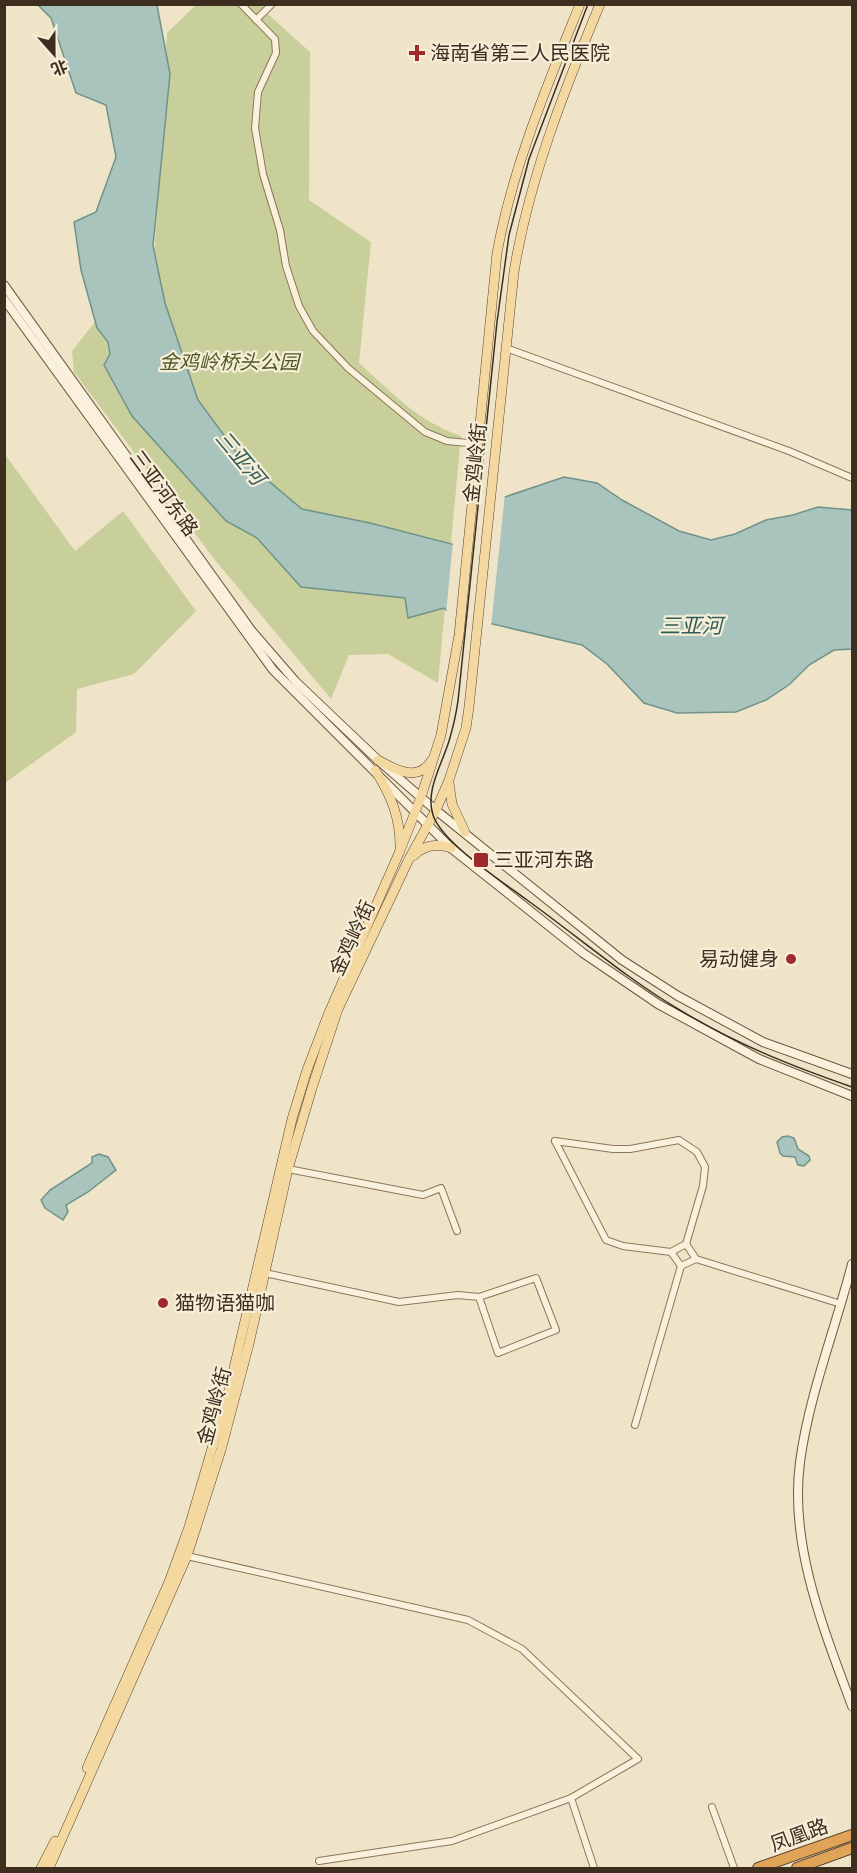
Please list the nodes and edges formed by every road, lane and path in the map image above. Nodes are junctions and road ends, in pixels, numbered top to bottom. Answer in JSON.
{"nodes":[{"id":1,"x":242,"y":4,"type":"edge"},
{"id":2,"x":272,"y":4,"type":"edge"},
{"id":3,"x":580,"y":4,"type":"edge"},
{"id":4,"x":600,"y":4,"type":"edge"},
{"id":5,"x":256,"y":20,"type":"junction"},
{"id":6,"x":4,"y":285,"type":"edge"},
{"id":7,"x":4,"y":299,"type":"edge"},
{"id":8,"x":506,"y":348,"type":"junction"},
{"id":9,"x":478,"y":444,"type":"junction"},
{"id":10,"x":852,"y":478,"type":"edge"},
{"id":11,"x":436,"y":754,"type":"junction"},
{"id":12,"x":378,"y":760,"type":"junction"},
{"id":13,"x":375,"y":770,"type":"junction"},
{"id":14,"x":449,"y":780,"type":"junction"},
{"id":15,"x":421,"y":797,"type":"junction"},
{"id":16,"x":436,"y":810,"type":"junction"},
{"id":17,"x":416,"y":813,"type":"junction"},
{"id":18,"x":428,"y":825,"type":"junction"},
{"id":19,"x":465,"y":832,"type":"junction"},
{"id":20,"x":452,"y":848,"type":"junction"},
{"id":21,"x":399,"y":853,"type":"junction"},
{"id":22,"x":409,"y":859,"type":"junction"},
{"id":23,"x":852,"y":1074,"type":"edge"},
{"id":24,"x":852,"y":1096,"type":"edge"},
{"id":25,"x":288,"y":1170,"type":"junction"},
{"id":26,"x":457,"y":1231,"type":"dead end"},
{"id":27,"x":686,"y":1244,"type":"junction"},
{"id":28,"x":671,"y":1252,"type":"junction"},
{"id":29,"x":696,"y":1259,"type":"junction"},
{"id":30,"x":852,"y":1264,"type":"edge"},
{"id":31,"x":681,"y":1266,"type":"junction"},
{"id":32,"x":265,"y":1273,"type":"junction"},
{"id":33,"x":479,"y":1297,"type":"junction"},
{"id":34,"x":841,"y":1304,"type":"junction"},
{"id":35,"x":635,"y":1425,"type":"dead end"},
{"id":36,"x":187,"y":1556,"type":"junction"},
{"id":37,"x":852,"y":1706,"type":"edge"},
{"id":38,"x":571,"y":1798,"type":"junction"},
{"id":39,"x":712,"y":1807,"type":"dead end"},
{"id":40,"x":852,"y":1835,"type":"edge"},
{"id":41,"x":852,"y":1848,"type":"edge"},
{"id":42,"x":319,"y":1862,"type":"dead end"},
{"id":43,"x":41,"y":1869,"type":"edge"},
{"id":44,"x":49,"y":1869,"type":"edge"},
{"id":45,"x":594,"y":1869,"type":"edge"},
{"id":46,"x":734,"y":1869,"type":"edge"},
{"id":47,"x":758,"y":1869,"type":"edge"},
{"id":48,"x":797,"y":1869,"type":"edge"}],
"edges":[{"from":1,"to":5,"type":"street"},
{"from":2,"to":5,"type":"street"},
{"from":3,"to":9,"type":"main road","name":"金鸡岭街"},
{"from":4,"to":8,"type":"main road","name":"金鸡岭街"},
{"from":5,"to":9,"type":"street"},
{"from":6,"to":12,"type":"main road","name":"三亚河东路"},
{"from":7,"to":13,"type":"main road","name":"三亚河东路"},
{"from":8,"to":10,"type":"street"},
{"from":8,"to":14,"type":"main road","name":"金鸡岭街"},
{"from":9,"to":11,"type":"main road","name":"金鸡岭街"},
{"from":11,"to":12,"type":"main road"},
{"from":11,"to":15,"type":"main road","name":"金鸡岭街"},
{"from":12,"to":15,"type":"main road","name":"三亚河东路"},
{"from":13,"to":17,"type":"main road","name":"三亚河东路"},
{"from":13,"to":21,"type":"main road"},
{"from":14,"to":16,"type":"main road","name":"金鸡岭街"},
{"from":14,"to":19,"type":"main road"},
{"from":15,"to":16,"type":"main road","name":"三亚河东路"},
{"from":15,"to":17,"type":"main road","name":"金鸡岭街"},
{"from":16,"to":18,"type":"main road","name":"金鸡岭街"},
{"from":16,"to":19,"type":"main road","name":"三亚河东路"},
{"from":17,"to":18,"type":"main road","name":"三亚河东路"},
{"from":17,"to":21,"type":"main road","name":"金鸡岭街"},
{"from":18,"to":20,"type":"main road","name":"三亚河东路"},
{"from":18,"to":22,"type":"main road","name":"金鸡岭街"},
{"from":19,"to":23,"type":"main road","name":"三亚河东路"},
{"from":20,"to":22,"type":"main road"},
{"from":20,"to":24,"type":"main road","name":"三亚河东路"},
{"from":21,"to":43,"type":"main road","name":"金鸡岭街"},
{"from":22,"to":25,"type":"main road","name":"金鸡岭街"},
{"from":25,"to":26,"type":"street"},
{"from":25,"to":32,"type":"main road","name":"金鸡岭街"},
{"from":27,"to":28,"type":"street"},
{"from":27,"to":28,"type":"street"},
{"from":27,"to":29,"type":"street"},
{"from":28,"to":31,"type":"street"},
{"from":29,"to":31,"type":"street"},
{"from":29,"to":34,"type":"street"},
{"from":30,"to":34,"type":"main road"},
{"from":31,"to":35,"type":"street"},
{"from":32,"to":33,"type":"street"},
{"from":32,"to":36,"type":"main road","name":"金鸡岭街"},
{"from":33,"to":33,"type":"street"},
{"from":34,"to":37,"type":"main road"},
{"from":36,"to":38,"type":"street"},
{"from":36,"to":44,"type":"main road","name":"金鸡岭街"},
{"from":38,"to":42,"type":"street"},
{"from":38,"to":45,"type":"street"},
{"from":39,"to":46,"type":"street"},
{"from":40,"to":47,"type":"highway","name":"凤凰路"},
{"from":41,"to":48,"type":"highway","name":"凤凰路"}]}
